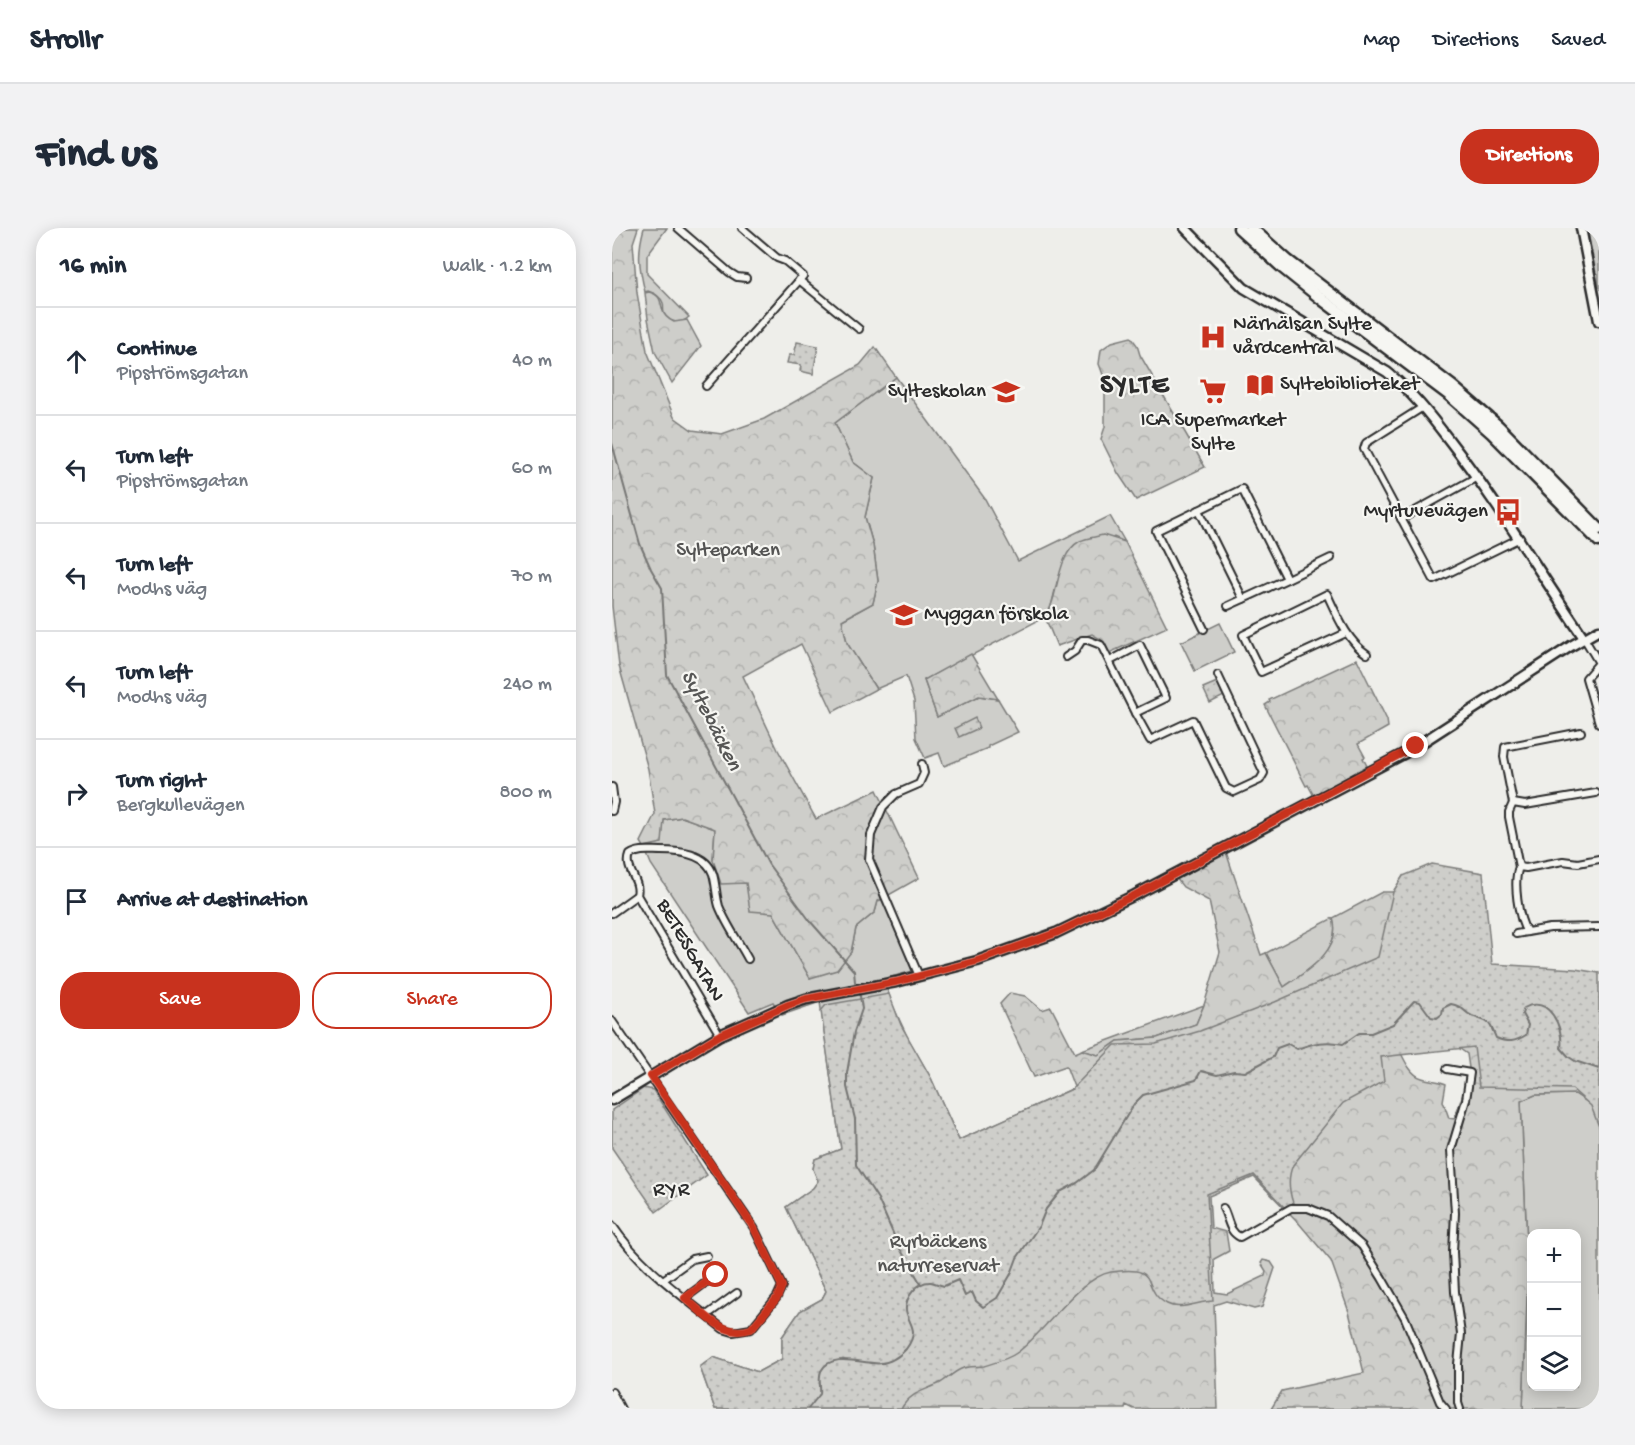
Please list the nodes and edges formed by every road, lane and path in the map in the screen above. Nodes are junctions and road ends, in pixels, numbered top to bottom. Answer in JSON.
{"nodes":[{"id":1,"x":678,"y":228,"type":"edge"},
{"id":2,"x":742,"y":228,"type":"edge"},
{"id":3,"x":1185,"y":228,"type":"edge"},
{"id":4,"x":1239,"y":228,"type":"edge"},
{"id":5,"x":1251,"y":228,"type":"edge"},
{"id":6,"x":1581,"y":228,"type":"edge"},
{"id":7,"x":746,"y":278,"type":"dead end"},
{"id":8,"x":800,"y":280,"type":"junction"},
{"id":9,"x":1599,"y":321,"type":"edge"},
{"id":10,"x":859,"y":329,"type":"dead end"},
{"id":11,"x":706,"y":386,"type":"dead end"},
{"id":12,"x":1423,"y":407,"type":"junction"},
{"id":13,"x":1477,"y":477,"type":"junction"},
{"id":14,"x":1199,"y":510,"type":"junction"},
{"id":15,"x":1401,"y":519,"type":"junction"},
{"id":16,"x":1599,"y":529,"type":"edge"},
{"id":17,"x":1520,"y":538,"type":"junction"},
{"id":18,"x":1599,"y":541,"type":"edge"},
{"id":19,"x":1331,"y":558,"type":"dead end"},
{"id":20,"x":1287,"y":579,"type":"junction"},
{"id":21,"x":1243,"y":599,"type":"junction"},
{"id":22,"x":1228,"y":606,"type":"dead end"},
{"id":23,"x":1204,"y":629,"type":"dead end"},
{"id":24,"x":1599,"y":630,"type":"edge"},
{"id":25,"x":1346,"y":633,"type":"junction"},
{"id":26,"x":1584,"y":638,"type":"junction"},
{"id":27,"x":1367,"y":654,"type":"dead end"},
{"id":28,"x":1066,"y":657,"type":"dead end"},
{"id":29,"x":1110,"y":661,"type":"junction"},
{"id":30,"x":1599,"y":663,"type":"edge"},
{"id":31,"x":1218,"y":675,"type":"dead end"},
{"id":32,"x":1135,"y":713,"type":"junction"},
{"id":33,"x":1599,"y":723,"type":"edge"},
{"id":34,"x":1581,"y":732,"type":"dead end"},
{"id":35,"x":922,"y":764,"type":"dead end"},
{"id":36,"x":612,"y":787,"type":"edge"},
{"id":37,"x":1596,"y":793,"type":"dead end"},
{"id":38,"x":1513,"y":803,"type":"junction"},
{"id":39,"x":612,"y":811,"type":"edge"},
{"id":40,"x":1599,"y":859,"type":"edge"},
{"id":41,"x":1519,"y":867,"type":"junction"},
{"id":42,"x":637,"y":895,"type":"junction"},
{"id":43,"x":612,"y":913,"type":"edge"},
{"id":44,"x":1599,"y":927,"type":"edge"},
{"id":45,"x":1527,"y":932,"type":"junction"},
{"id":46,"x":1516,"y":934,"type":"dead end"},
{"id":47,"x":748,"y":959,"type":"dead end"},
{"id":48,"x":919,"y":976,"type":"junction"},
{"id":49,"x":612,"y":1020,"type":"edge"},
{"id":50,"x":720,"y":1035,"type":"junction"},
{"id":51,"x":1447,"y":1069,"type":"dead end"},
{"id":52,"x":651,"y":1076,"type":"junction"},
{"id":53,"x":612,"y":1100,"type":"edge"},
{"id":54,"x":1223,"y":1208,"type":"dead end"},
{"id":55,"x":612,"y":1225,"type":"edge"},
{"id":56,"x":707,"y":1256,"type":"dead end"},
{"id":57,"x":716,"y":1275,"type":"dead end"},
{"id":58,"x":663,"y":1280,"type":"junction"},
{"id":59,"x":737,"y":1293,"type":"dead end"},
{"id":60,"x":685,"y":1298,"type":"junction"},
{"id":61,"x":707,"y":1316,"type":"junction"},
{"id":62,"x":612,"y":1392,"type":"edge"},
{"id":63,"x":621,"y":1409,"type":"edge"},
{"id":64,"x":1446,"y":1409,"type":"edge"},
{"id":65,"x":1460,"y":1409,"type":"edge"}],
"edges":[{"from":1,"to":7,"type":"street"},
{"from":2,"to":8,"type":"street"},
{"from":3,"to":12,"type":"street"},
{"from":4,"to":18,"type":"highway"},
{"from":5,"to":16,"type":"highway"},
{"from":6,"to":9,"type":"street"},
{"from":8,"to":10,"type":"street"},
{"from":8,"to":11,"type":"street"},
{"from":12,"to":13,"type":"street"},
{"from":12,"to":15,"type":"street"},
{"from":13,"to":15,"type":"street"},
{"from":13,"to":17,"type":"street"},
{"from":14,"to":20,"type":"street"},
{"from":14,"to":21,"type":"street"},
{"from":14,"to":23,"type":"street"},
{"from":15,"to":17,"type":"street"},
{"from":17,"to":26,"type":"street"},
{"from":19,"to":20,"type":"street"},
{"from":20,"to":21,"type":"street"},
{"from":21,"to":22,"type":"street"},
{"from":24,"to":26,"type":"street"},
{"from":25,"to":25,"type":"street"},
{"from":25,"to":27,"type":"street"},
{"from":26,"to":30,"type":"street"},
{"from":26,"to":48,"type":"street"},
{"from":28,"to":29,"type":"street"},
{"from":29,"to":32,"type":"street"},
{"from":29,"to":32,"type":"street"},
{"from":30,"to":33,"type":"street"},
{"from":31,"to":32,"type":"street"},
{"from":34,"to":38,"type":"street"},
{"from":35,"to":48,"type":"street"},
{"from":36,"to":39,"type":"street"},
{"from":37,"to":38,"type":"street"},
{"from":38,"to":41,"type":"street"},
{"from":40,"to":41,"type":"street"},
{"from":41,"to":45,"type":"street"},
{"from":42,"to":43,"type":"street"},
{"from":42,"to":47,"type":"street","name":"BETESGATAN"},
{"from":42,"to":50,"type":"street","name":"BETESGATAN"},
{"from":44,"to":45,"type":"street"},
{"from":45,"to":46,"type":"street"},
{"from":48,"to":50,"type":"street"},
{"from":49,"to":52,"type":"street"},
{"from":50,"to":52,"type":"street"},
{"from":51,"to":65,"type":"street"},
{"from":52,"to":53,"type":"street"},
{"from":52,"to":61,"type":"street"},
{"from":54,"to":64,"type":"street"},
{"from":55,"to":58,"type":"street"},
{"from":56,"to":58,"type":"street"},
{"from":57,"to":60,"type":"street"},
{"from":58,"to":60,"type":"street"},
{"from":59,"to":61,"type":"street"},
{"from":60,"to":61,"type":"street"},
{"from":62,"to":63,"type":"street"}]}
